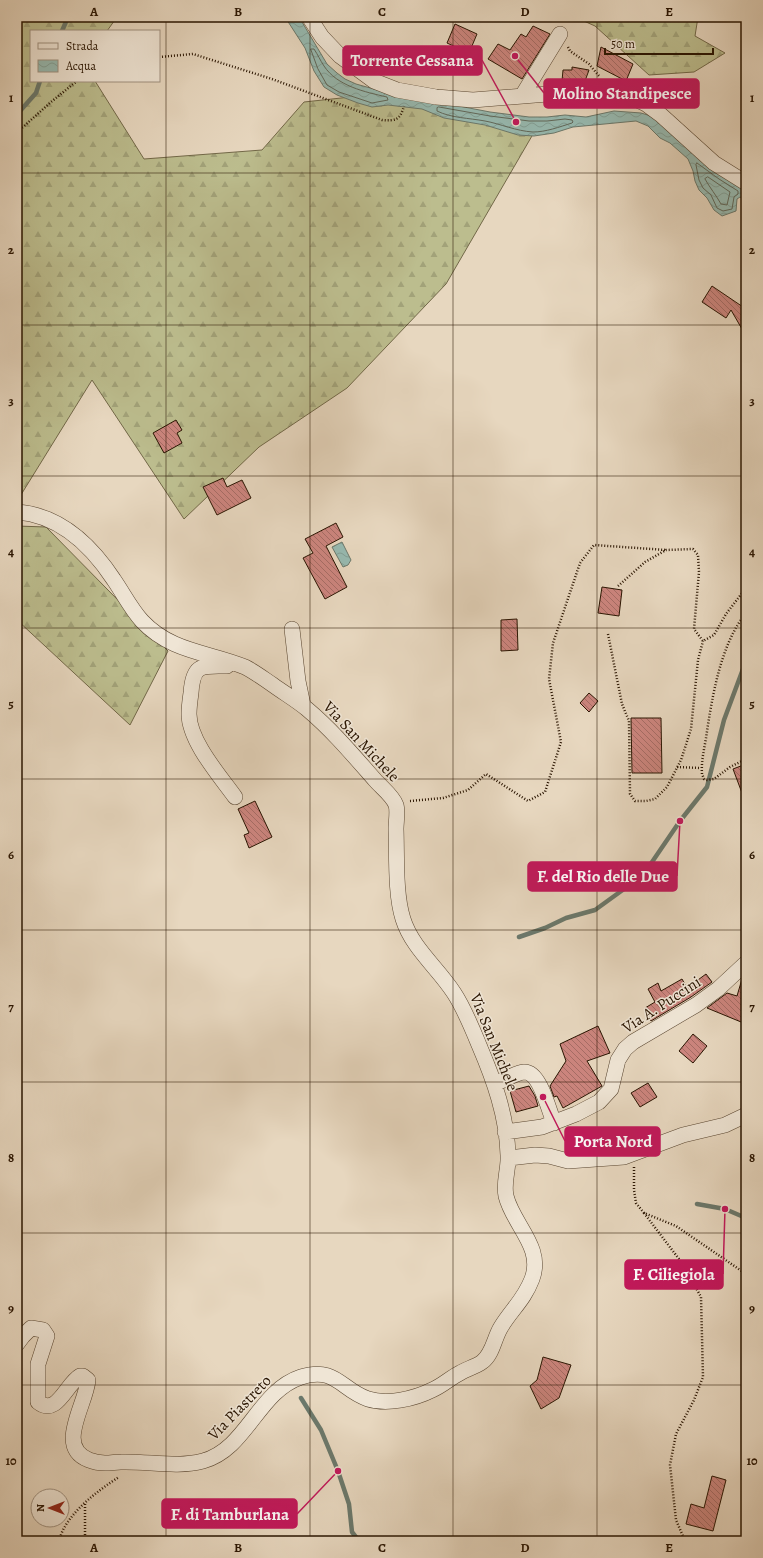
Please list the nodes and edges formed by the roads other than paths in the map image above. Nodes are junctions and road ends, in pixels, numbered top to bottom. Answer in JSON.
{"nodes":[{"id":1,"x":309,"y":17,"type":"edge"},
{"id":2,"x":560,"y":34,"type":"road end"},
{"id":3,"x":522,"y":96,"type":"junction"},
{"id":4,"x":746,"y":182,"type":"edge"},
{"id":5,"x":17,"y":512,"type":"edge"},
{"id":6,"x":292,"y":630,"type":"dead end"},
{"id":7,"x":240,"y":666,"type":"junction"},
{"id":8,"x":303,"y":705,"type":"junction"},
{"id":9,"x":235,"y":797,"type":"dead end"},
{"id":10,"x":746,"y":962,"type":"edge"},
{"id":11,"x":495,"y":1084,"type":"junction"},
{"id":12,"x":746,"y":1116,"type":"edge"},
{"id":13,"x":554,"y":1123,"type":"junction"},
{"id":14,"x":505,"y":1132,"type":"junction"},
{"id":15,"x":508,"y":1158,"type":"junction"},
{"id":16,"x":17,"y":1344,"type":"edge"}],
"edges":[{"from":1,"to":3,"type":"street"},
{"from":2,"to":3,"type":"street"},
{"from":3,"to":4,"type":"street"},
{"from":5,"to":7,"type":"street","name":"Via San Michele"},
{"from":6,"to":8,"type":"street"},
{"from":7,"to":8,"type":"street","name":"Via San Michele"},
{"from":7,"to":9,"type":"street"},
{"from":8,"to":11,"type":"street","name":"Via San Michele"},
{"from":10,"to":13,"type":"street","name":"Via A. Puccini"},
{"from":11,"to":13,"type":"street"},
{"from":11,"to":14,"type":"street","name":"Via San Michele"},
{"from":12,"to":15,"type":"street"},
{"from":13,"to":14,"type":"street","name":"Via A. Puccini"},
{"from":14,"to":15,"type":"street","name":"Via Piastreto"},
{"from":15,"to":16,"type":"street","name":"Via Piastreto"}]}
